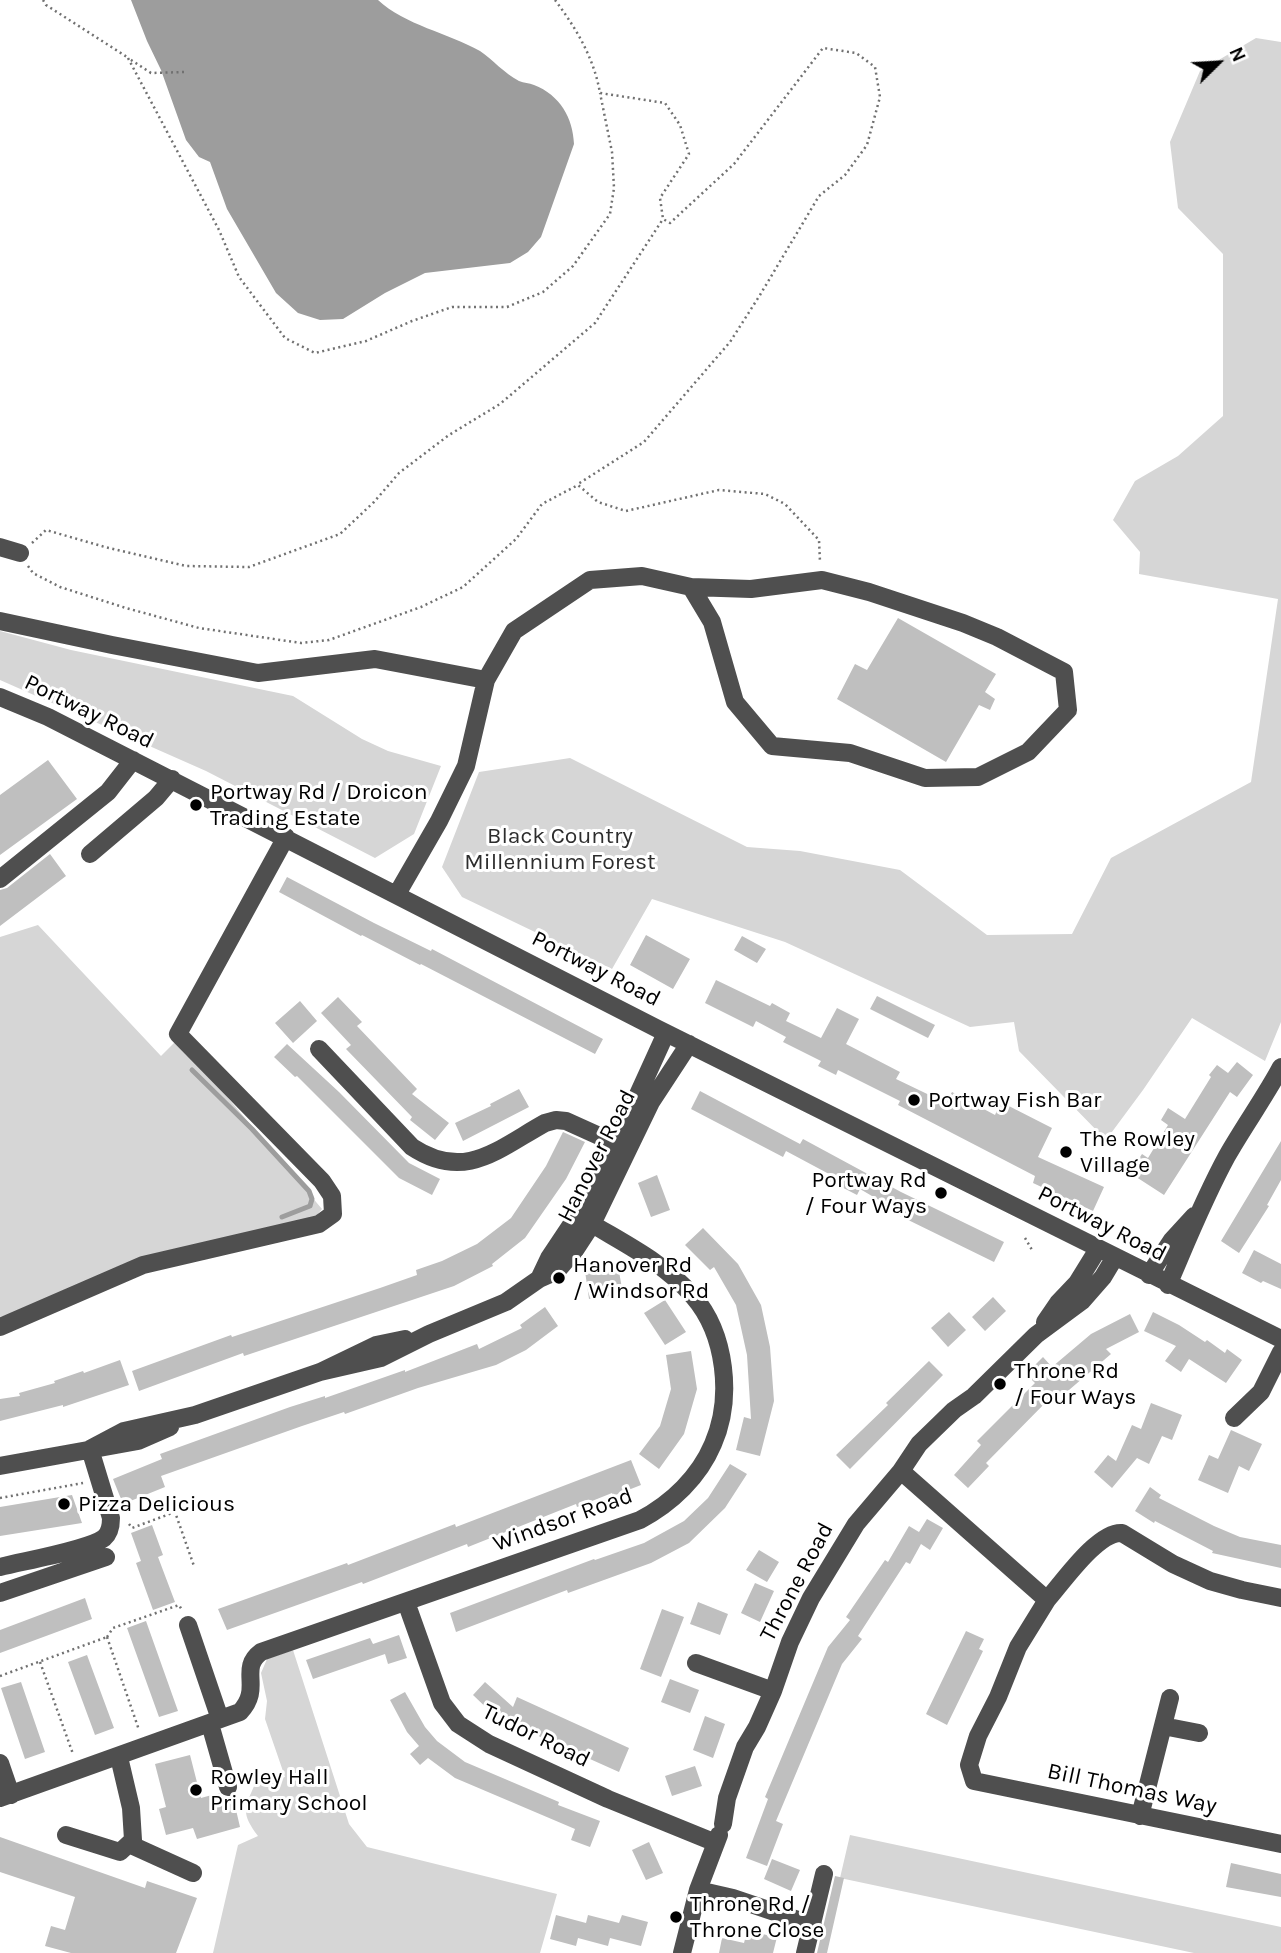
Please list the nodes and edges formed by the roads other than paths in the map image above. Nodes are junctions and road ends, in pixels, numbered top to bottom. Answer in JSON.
{"nodes":[{"id":1,"x":0,"y":547,"type":"edge"},
{"id":2,"x":20,"y":554,"type":"road end"},
{"id":3,"x":691,"y":587,"type":"junction"},
{"id":4,"x":0,"y":621,"type":"edge"},
{"id":5,"x":486,"y":680,"type":"junction"},
{"id":6,"x":0,"y":697,"type":"edge"},
{"id":7,"x":133,"y":760,"type":"junction"},
{"id":8,"x":172,"y":779,"type":"junction"},
{"id":9,"x":286,"y":837,"type":"junction"},
{"id":10,"x":90,"y":854,"type":"dead end"},
{"id":11,"x":0,"y":879,"type":"edge"},
{"id":12,"x":397,"y":894,"type":"junction"},
{"id":13,"x":666,"y":1033,"type":"junction"},
{"id":14,"x":689,"y":1044,"type":"junction"},
{"id":15,"x":319,"y":1049,"type":"dead end"},
{"id":16,"x":1279,"y":1074,"type":"edge"},
{"id":17,"x":622,"y":1147,"type":"junction"},
{"id":18,"x":1197,"y":1214,"type":"junction"},
{"id":19,"x":586,"y":1220,"type":"junction"},
{"id":20,"x":1107,"y":1253,"type":"junction"},
{"id":21,"x":1149,"y":1275,"type":"junction"},
{"id":22,"x":1168,"y":1285,"type":"junction"},
{"id":23,"x":0,"y":1327,"type":"edge"},
{"id":24,"x":1281,"y":1339,"type":"edge"},
{"id":25,"x":1281,"y":1352,"type":"edge"},
{"id":26,"x":1234,"y":1418,"type":"dead end"},
{"id":27,"x":90,"y":1449,"type":"junction"},
{"id":28,"x":0,"y":1466,"type":"edge"},
{"id":29,"x":901,"y":1471,"type":"junction"},
{"id":30,"x":106,"y":1557,"type":"dead end"},
{"id":31,"x":0,"y":1567,"type":"edge"},
{"id":32,"x":0,"y":1593,"type":"edge"},
{"id":33,"x":1281,"y":1598,"type":"edge"},
{"id":34,"x":1047,"y":1600,"type":"junction"},
{"id":35,"x":406,"y":1602,"type":"junction"},
{"id":36,"x":188,"y":1625,"type":"dead end"},
{"id":37,"x":696,"y":1663,"type":"dead end"},
{"id":38,"x":773,"y":1691,"type":"junction"},
{"id":39,"x":1170,"y":1698,"type":"dead end"},
{"id":40,"x":215,"y":1722,"type":"junction"},
{"id":41,"x":1163,"y":1726,"type":"junction"},
{"id":42,"x":1199,"y":1733,"type":"dead end"},
{"id":43,"x":119,"y":1757,"type":"junction"},
{"id":44,"x":0,"y":1763,"type":"edge"},
{"id":45,"x":228,"y":1787,"type":"dead end"},
{"id":46,"x":5,"y":1796,"type":"edge"},
{"id":47,"x":1140,"y":1816,"type":"junction"},
{"id":48,"x":66,"y":1835,"type":"dead end"},
{"id":49,"x":716,"y":1843,"type":"junction"},
{"id":50,"x":129,"y":1844,"type":"junction"},
{"id":51,"x":1281,"y":1844,"type":"edge"},
{"id":52,"x":193,"y":1873,"type":"dead end"},
{"id":53,"x":824,"y":1874,"type":"dead end"},
{"id":54,"x":698,"y":1890,"type":"junction"},
{"id":55,"x":813,"y":1924,"type":"junction"},
{"id":56,"x":682,"y":1953,"type":"edge"},
{"id":57,"x":805,"y":1953,"type":"edge"}],
"edges":[{"from":1,"to":2,"type":"street"},
{"from":3,"to":3,"type":"street"},
{"from":3,"to":5,"type":"street"},
{"from":4,"to":5,"type":"street"},
{"from":5,"to":12,"type":"street"},
{"from":6,"to":7,"type":"street","name":"Portway Road"},
{"from":7,"to":8,"type":"street","name":"Portway Road"},
{"from":7,"to":11,"type":"street"},
{"from":8,"to":9,"type":"street","name":"Portway Road"},
{"from":8,"to":10,"type":"street"},
{"from":9,"to":12,"type":"street","name":"Portway Road"},
{"from":9,"to":23,"type":"street"},
{"from":12,"to":13,"type":"street","name":"Portway Road"},
{"from":13,"to":14,"type":"street","name":"Portway Road"},
{"from":13,"to":17,"type":"street","name":"Hanover Road"},
{"from":14,"to":17,"type":"street","name":"Hanover Road"},
{"from":14,"to":20,"type":"street","name":"Portway Road"},
{"from":15,"to":17,"type":"street"},
{"from":16,"to":18,"type":"street"},
{"from":17,"to":19,"type":"street","name":"Hanover Road"},
{"from":18,"to":21,"type":"street"},
{"from":18,"to":22,"type":"street"},
{"from":19,"to":27,"type":"street","name":"Hanover Road"},
{"from":19,"to":35,"type":"street","name":"Windsor Road"},
{"from":20,"to":21,"type":"street","name":"Portway Road"},
{"from":20,"to":29,"type":"street","name":"Throne Road"},
{"from":21,"to":22,"type":"street","name":"Portway Road"},
{"from":22,"to":24,"type":"street","name":"Portway Road"},
{"from":25,"to":26,"type":"street"},
{"from":27,"to":28,"type":"street","name":"Hanover Road"},
{"from":27,"to":31,"type":"street"},
{"from":29,"to":34,"type":"street"},
{"from":29,"to":38,"type":"street","name":"Throne Road"},
{"from":30,"to":32,"type":"street"},
{"from":33,"to":34,"type":"street"},
{"from":34,"to":47,"type":"street","name":"Bill Thomas Way"},
{"from":35,"to":40,"type":"street","name":"Windsor Road"},
{"from":35,"to":49,"type":"street","name":"Tudor Road"},
{"from":36,"to":40,"type":"street"},
{"from":37,"to":38,"type":"street"},
{"from":38,"to":49,"type":"street","name":"Throne Road"},
{"from":39,"to":41,"type":"street"},
{"from":40,"to":43,"type":"street","name":"Windsor Road"},
{"from":40,"to":45,"type":"street"},
{"from":41,"to":42,"type":"street"},
{"from":41,"to":47,"type":"street"},
{"from":43,"to":46,"type":"street","name":"Windsor Road"},
{"from":43,"to":50,"type":"street"},
{"from":44,"to":46,"type":"street"},
{"from":47,"to":51,"type":"street","name":"Bill Thomas Way"},
{"from":48,"to":50,"type":"street"},
{"from":49,"to":54,"type":"street","name":"Throne Road"},
{"from":50,"to":52,"type":"street"},
{"from":53,"to":55,"type":"street"},
{"from":54,"to":55,"type":"street"},
{"from":54,"to":56,"type":"street","name":"Throne Road"},
{"from":55,"to":57,"type":"street"}]}
